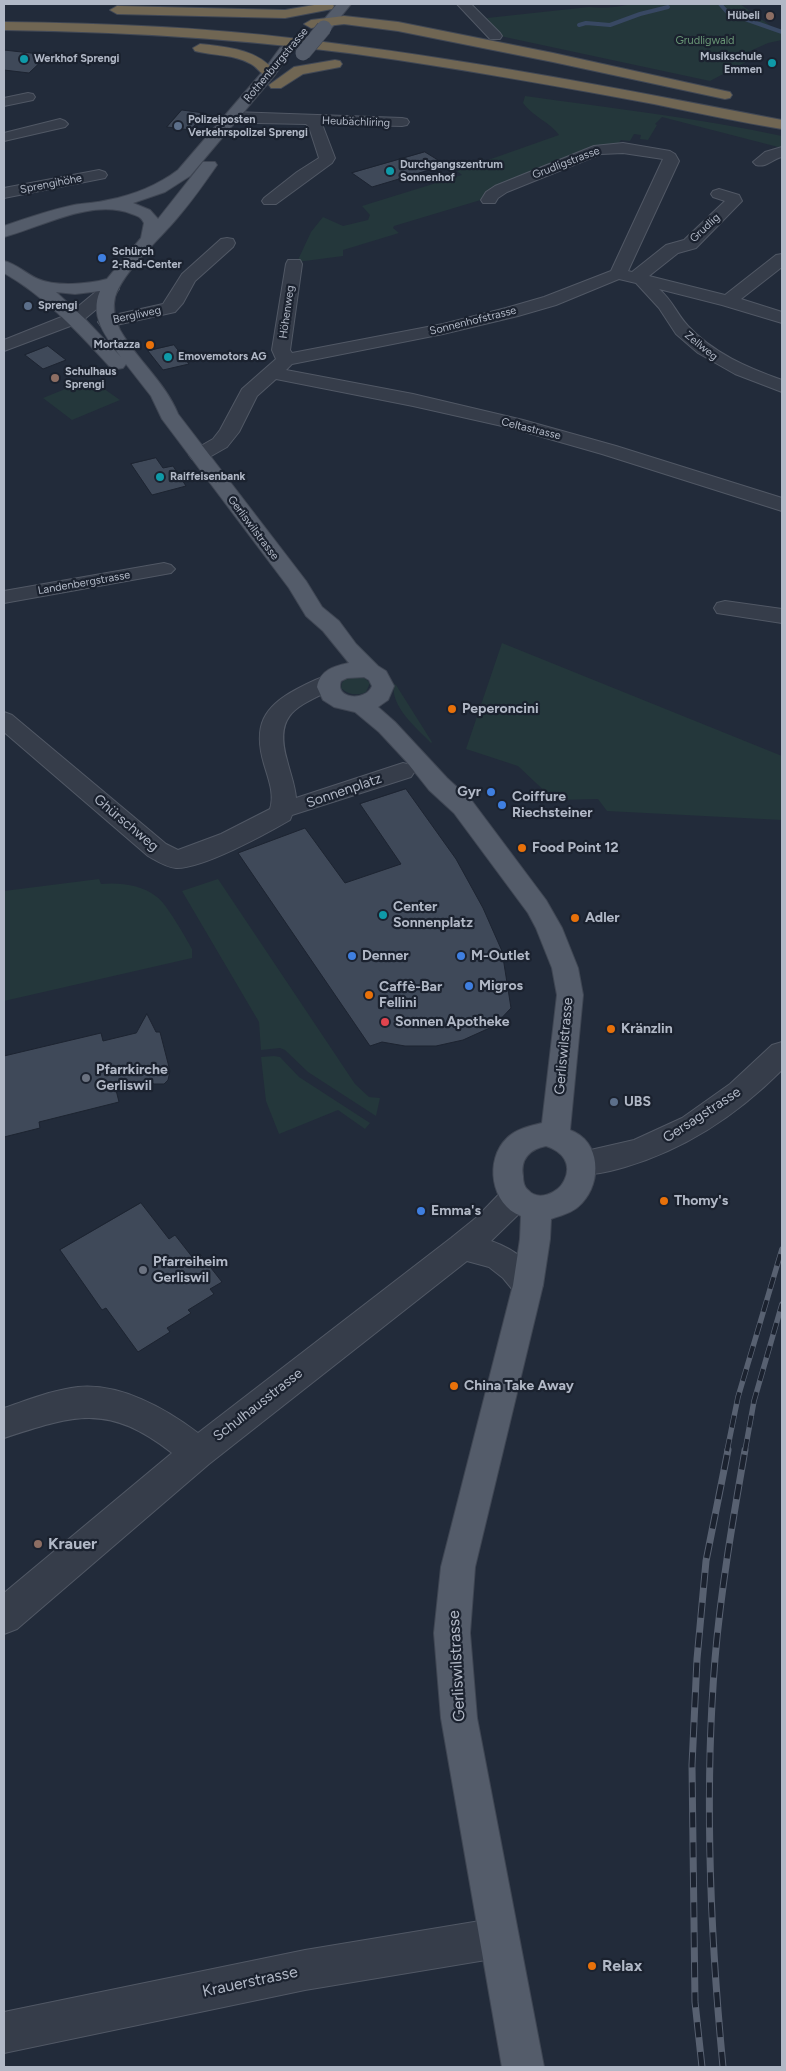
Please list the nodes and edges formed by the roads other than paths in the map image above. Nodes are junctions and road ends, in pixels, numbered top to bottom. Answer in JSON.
{"nodes":[{"id":1,"x":344,"y":4,"type":"edge"},
{"id":2,"x":464,"y":4,"type":"edge"},
{"id":3,"x":328,"y":5,"type":"edge"},
{"id":4,"x":108,"y":10,"type":"dead end"},
{"id":5,"x":285,"y":14,"type":"junction"},
{"id":6,"x":4,"y":17,"type":"edge"},
{"id":7,"x":321,"y":24,"type":"junction"},
{"id":8,"x":384,"y":25,"type":"junction"},
{"id":9,"x":4,"y":26,"type":"edge"},
{"id":10,"x":4,"y":32,"type":"edge"},
{"id":11,"x":495,"y":36,"type":"dead end"},
{"id":12,"x":168,"y":45,"type":"dead end"},
{"id":13,"x":185,"y":47,"type":"dead end"},
{"id":14,"x":295,"y":52,"type":"junction"},
{"id":15,"x":335,"y":64,"type":"junction"},
{"id":16,"x":350,"y":66,"type":"dead end"},
{"id":17,"x":273,"y":79,"type":"junction"},
{"id":18,"x":463,"y":80,"type":"dead end"},
{"id":19,"x":28,"y":96,"type":"dead end"},
{"id":20,"x":740,"y":98,"type":"dead end"},
{"id":21,"x":4,"y":102,"type":"edge"},
{"id":22,"x":782,"y":114,"type":"edge"},
{"id":23,"x":241,"y":117,"type":"junction"},
{"id":24,"x":311,"y":120,"type":"junction"},
{"id":25,"x":402,"y":122,"type":"dead end"},
{"id":26,"x":60,"y":124,"type":"dead end"},
{"id":27,"x":782,"y":125,"type":"edge"},
{"id":28,"x":782,"y":130,"type":"edge"},
{"id":29,"x":4,"y":137,"type":"edge"},
{"id":30,"x":782,"y":152,"type":"edge"},
{"id":31,"x":761,"y":162,"type":"dead end"},
{"id":32,"x":99,"y":175,"type":"dead end"},
{"id":33,"x":4,"y":193,"type":"edge"},
{"id":34,"x":720,"y":194,"type":"dead end"},
{"id":35,"x":489,"y":200,"type":"dead end"},
{"id":36,"x":270,"y":201,"type":"dead end"},
{"id":37,"x":102,"y":206,"type":"junction"},
{"id":38,"x":4,"y":232,"type":"edge"},
{"id":39,"x":150,"y":237,"type":"junction"},
{"id":40,"x":227,"y":243,"type":"dead end"},
{"id":41,"x":782,"y":260,"type":"edge"},
{"id":42,"x":294,"y":264,"type":"dead end"},
{"id":43,"x":4,"y":266,"type":"edge"},
{"id":44,"x":618,"y":274,"type":"junction"},
{"id":45,"x":639,"y":278,"type":"junction"},
{"id":46,"x":35,"y":284,"type":"junction"},
{"id":47,"x":113,"y":285,"type":"junction"},
{"id":48,"x":728,"y":302,"type":"junction"},
{"id":49,"x":75,"y":318,"type":"junction"},
{"id":50,"x":782,"y":318,"type":"edge"},
{"id":51,"x":107,"y":322,"type":"junction"},
{"id":52,"x":4,"y":346,"type":"edge"},
{"id":53,"x":280,"y":366,"type":"junction"},
{"id":54,"x":782,"y":386,"type":"edge"},
{"id":55,"x":169,"y":416,"type":"junction"},
{"id":56,"x":199,"y":455,"type":"junction"},
{"id":57,"x":782,"y":505,"type":"edge"},
{"id":58,"x":164,"y":569,"type":"dead end"},
{"id":59,"x":4,"y":596,"type":"edge"},
{"id":60,"x":725,"y":608,"type":"dead end"},
{"id":61,"x":314,"y":611,"type":"junction"},
{"id":62,"x":782,"y":616,"type":"edge"},
{"id":63,"x":370,"y":671,"type":"junction"},
{"id":64,"x":333,"y":685,"type":"junction"},
{"id":65,"x":370,"y":700,"type":"junction"},
{"id":66,"x":4,"y":720,"type":"edge"},
{"id":67,"x":403,"y":771,"type":"dead end"},
{"id":68,"x":285,"y":808,"type":"junction"},
{"id":69,"x":782,"y":1053,"type":"edge"},
{"id":70,"x":555,"y":1136,"type":"junction"},
{"id":71,"x":583,"y":1164,"type":"junction"},
{"id":72,"x":526,"y":1203,"type":"junction"},
{"id":73,"x":462,"y":1247,"type":"junction"},
{"id":74,"x":528,"y":1285,"type":"junction"},
{"id":75,"x":4,"y":1423,"type":"edge"},
{"id":76,"x":197,"y":1453,"type":"junction"},
{"id":77,"x":4,"y":1616,"type":"edge"},
{"id":78,"x":498,"y":1938,"type":"junction"},
{"id":79,"x":4,"y":2033,"type":"edge"},
{"id":80,"x":523,"y":2067,"type":"edge"}],
"edges":[{"from":1,"to":7,"type":"main road","name":"Rothenburgstrasse"},
{"from":1,"to":8,"type":"highway"},
{"from":2,"to":11,"type":"street"},
{"from":3,"to":5,"type":"highway"},
{"from":3,"to":7,"type":"main road","name":"Rothenburgstrasse"},
{"from":4,"to":5,"type":"highway"},
{"from":5,"to":7,"type":"highway"},
{"from":6,"to":22,"type":"highway"},
{"from":7,"to":8,"type":"highway"},
{"from":7,"to":14,"type":"main road","name":"Rothenburgstrasse","bridge":true},
{"from":8,"to":20,"type":"highway"},
{"from":9,"to":27,"type":"highway"},
{"from":10,"to":12,"type":"highway"},
{"from":13,"to":17,"type":"highway"},
{"from":14,"to":15,"type":"highway"},
{"from":14,"to":17,"type":"main road","name":"Rothenburgstrasse"},
{"from":15,"to":16,"type":"highway"},
{"from":15,"to":17,"type":"highway"},
{"from":17,"to":23,"type":"main road","name":"Rothenburgstrasse"},
{"from":18,"to":28,"type":"highway"},
{"from":19,"to":21,"type":"street"},
{"from":23,"to":24,"type":"street","name":"Heubächliring"},
{"from":23,"to":37,"type":"main road","name":"Rothenburgstrasse"},
{"from":23,"to":39,"type":"main road","name":"Rothenburgstrasse"},
{"from":24,"to":25,"type":"street","name":"Heubächliring"},
{"from":24,"to":36,"type":"street","name":"Heubächliring"},
{"from":26,"to":29,"type":"street"},
{"from":30,"to":31,"type":"street"},
{"from":32,"to":33,"type":"street","name":"Sprengihöhe"},
{"from":34,"to":45,"type":"street","name":"Grudlig"},
{"from":35,"to":44,"type":"street","name":"Grudligstrasse"},
{"from":37,"to":38,"type":"main road"},
{"from":37,"to":39,"type":"main road"},
{"from":39,"to":47,"type":"main road","name":"Rothenburgstrasse"},
{"from":40,"to":51,"type":"street","name":"Bergliweg"},
{"from":41,"to":48,"type":"street"},
{"from":42,"to":53,"type":"street","name":"Höhenweg"},
{"from":43,"to":46,"type":"main road"},
{"from":44,"to":45,"type":"street"},
{"from":44,"to":53,"type":"street","name":"Sonnenhofstrasse"},
{"from":45,"to":48,"type":"street"},
{"from":45,"to":54,"type":"street","name":"Zellweg"},
{"from":46,"to":47,"type":"main road"},
{"from":46,"to":49,"type":"main road"},
{"from":47,"to":49,"type":"street"},
{"from":47,"to":51,"type":"main road"},
{"from":48,"to":50,"type":"street"},
{"from":49,"to":52,"type":"street"},
{"from":49,"to":55,"type":"main road"},
{"from":51,"to":55,"type":"main road","name":"Gerliswilstrasse"},
{"from":53,"to":56,"type":"street","name":"Sonnenhofstrasse"},
{"from":53,"to":57,"type":"street","name":"Celtastrasse"},
{"from":55,"to":56,"type":"main road","name":"Gerliswilstrasse"},
{"from":56,"to":61,"type":"main road","name":"Gerliswilstrasse"},
{"from":58,"to":59,"type":"street","name":"Landenbergstrasse"},
{"from":60,"to":62,"type":"street"},
{"from":61,"to":63,"type":"main road","name":"Gerliswilstrasse"},
{"from":61,"to":64,"type":"main road","name":"Gerliswilstrasse"},
{"from":63,"to":64,"type":"main road"},
{"from":63,"to":65,"type":"main road","name":"Gerliswilstrasse"},
{"from":64,"to":65,"type":"main road"},
{"from":64,"to":68,"type":"street"},
{"from":65,"to":70,"type":"main road","name":"Gerliswilstrasse"},
{"from":66,"to":68,"type":"street","name":"Ghürschweg"},
{"from":67,"to":68,"type":"street","name":"Sonnenplatz"},
{"from":69,"to":71,"type":"street","name":"Gersagstrasse"},
{"from":70,"to":71,"type":"main road"},
{"from":70,"to":72,"type":"main road"},
{"from":71,"to":72,"type":"main road"},
{"from":72,"to":73,"type":"street","name":"Schulhausstrasse"},
{"from":72,"to":74,"type":"main road","name":"Gerliswilstrasse"},
{"from":73,"to":74,"type":"street"},
{"from":73,"to":76,"type":"street","name":"Schulhausstrasse"},
{"from":74,"to":78,"type":"main road","name":"Gerliswilstrasse"},
{"from":75,"to":76,"type":"street"},
{"from":76,"to":77,"type":"street","name":"Schulhausstrasse"},
{"from":78,"to":79,"type":"street","name":"Krauerstrasse"},
{"from":78,"to":80,"type":"main road","name":"Gerliswilstrasse"}]}
